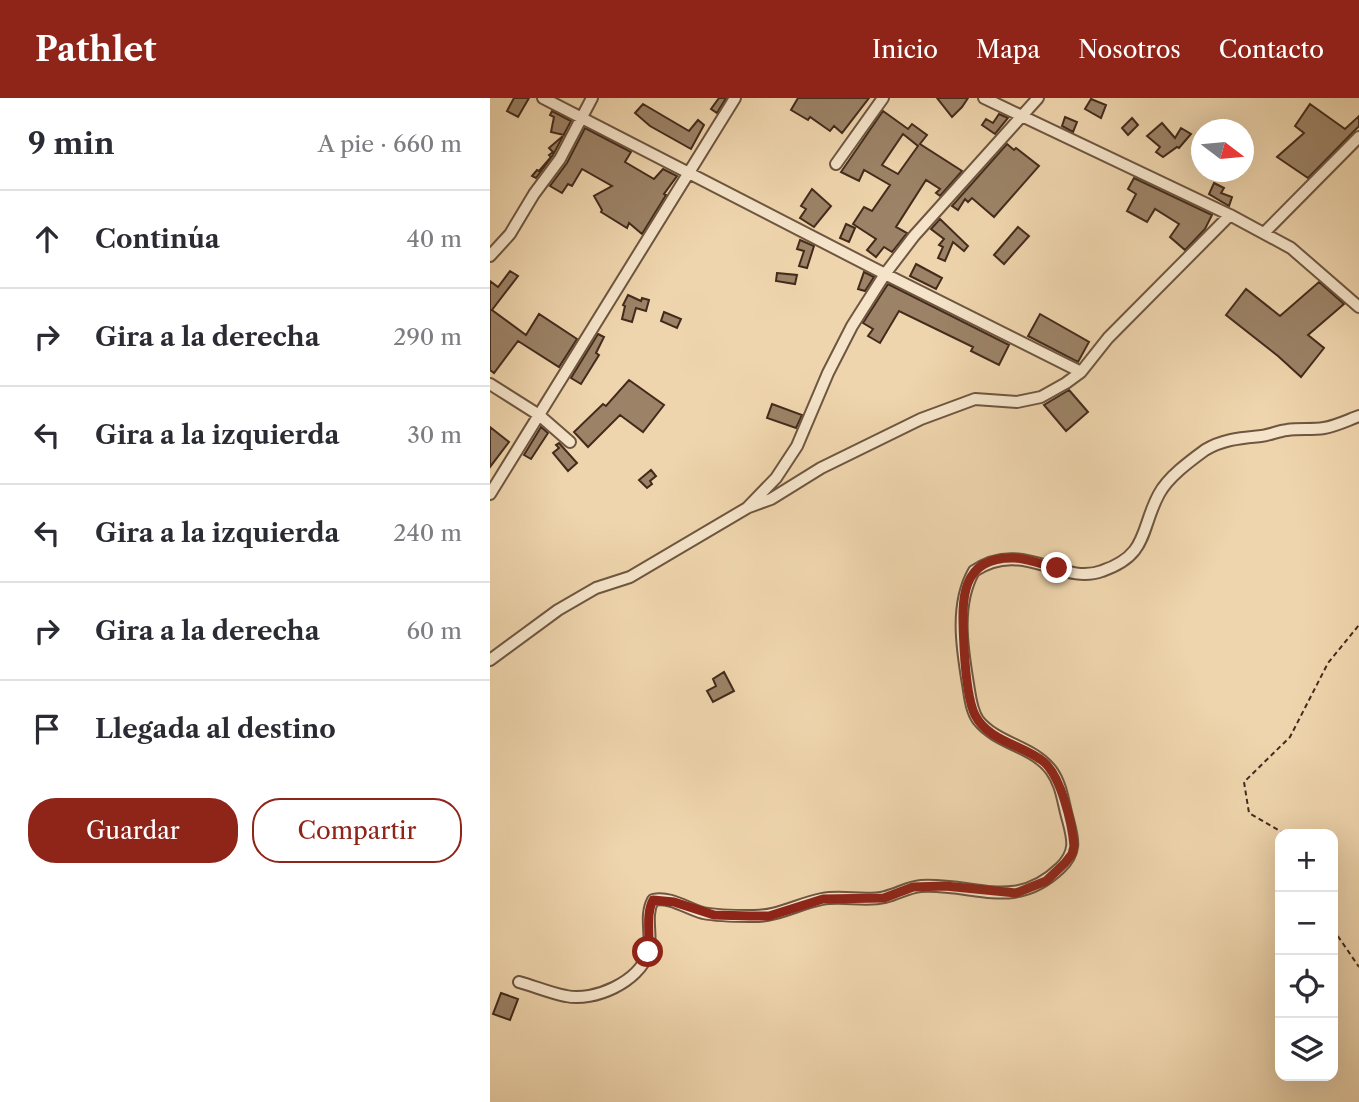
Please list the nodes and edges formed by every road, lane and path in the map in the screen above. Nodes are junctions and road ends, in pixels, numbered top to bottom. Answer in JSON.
{"nodes":[{"id":1,"x":543,"y":98,"type":"edge"},
{"id":2,"x":592,"y":98,"type":"edge"},
{"id":3,"x":735,"y":98,"type":"edge"},
{"id":4,"x":883,"y":98,"type":"edge"},
{"id":5,"x":984,"y":98,"type":"edge"},
{"id":6,"x":1038,"y":98,"type":"edge"},
{"id":7,"x":1022,"y":117,"type":"junction"},
{"id":8,"x":582,"y":118,"type":"junction"},
{"id":9,"x":1356,"y":145,"type":"edge"},
{"id":10,"x":836,"y":164,"type":"dead end"},
{"id":11,"x":688,"y":172,"type":"junction"},
{"id":12,"x":1230,"y":215,"type":"junction"},
{"id":13,"x":1264,"y":233,"type":"junction"},
{"id":14,"x":490,"y":256,"type":"edge"},
{"id":15,"x":885,"y":274,"type":"junction"},
{"id":16,"x":1359,"y":307,"type":"edge"},
{"id":17,"x":1081,"y":372,"type":"junction"},
{"id":18,"x":490,"y":384,"type":"edge"},
{"id":19,"x":540,"y":415,"type":"junction"},
{"id":20,"x":1359,"y":416,"type":"edge"},
{"id":21,"x":570,"y":442,"type":"dead end"},
{"id":22,"x":490,"y":494,"type":"edge"},
{"id":23,"x":747,"y":508,"type":"junction"},
{"id":24,"x":1359,"y":625,"type":"edge"},
{"id":25,"x":490,"y":660,"type":"edge"},
{"id":26,"x":1277,"y":829,"type":"edge"},
{"id":27,"x":1338,"y":936,"type":"edge"},
{"id":28,"x":1359,"y":967,"type":"edge"},
{"id":29,"x":519,"y":982,"type":"dead end"}],
"edges":[{"from":1,"to":8,"type":"street"},
{"from":2,"to":8,"type":"street"},
{"from":3,"to":11,"type":"street"},
{"from":4,"to":10,"type":"street"},
{"from":5,"to":7,"type":"street"},
{"from":6,"to":7,"type":"street"},
{"from":7,"to":12,"type":"street"},
{"from":7,"to":15,"type":"street"},
{"from":8,"to":11,"type":"street"},
{"from":8,"to":14,"type":"street"},
{"from":9,"to":13,"type":"street"},
{"from":11,"to":15,"type":"street"},
{"from":11,"to":19,"type":"street"},
{"from":12,"to":13,"type":"street"},
{"from":12,"to":17,"type":"street"},
{"from":13,"to":16,"type":"street"},
{"from":15,"to":17,"type":"street"},
{"from":15,"to":23,"type":"street"},
{"from":17,"to":23,"type":"street"},
{"from":18,"to":19,"type":"street"},
{"from":19,"to":21,"type":"street"},
{"from":19,"to":22,"type":"street"},
{"from":20,"to":29,"type":"street"},
{"from":23,"to":25,"type":"street"},
{"from":24,"to":26,"type":"path"},
{"from":27,"to":28,"type":"path"}]}
